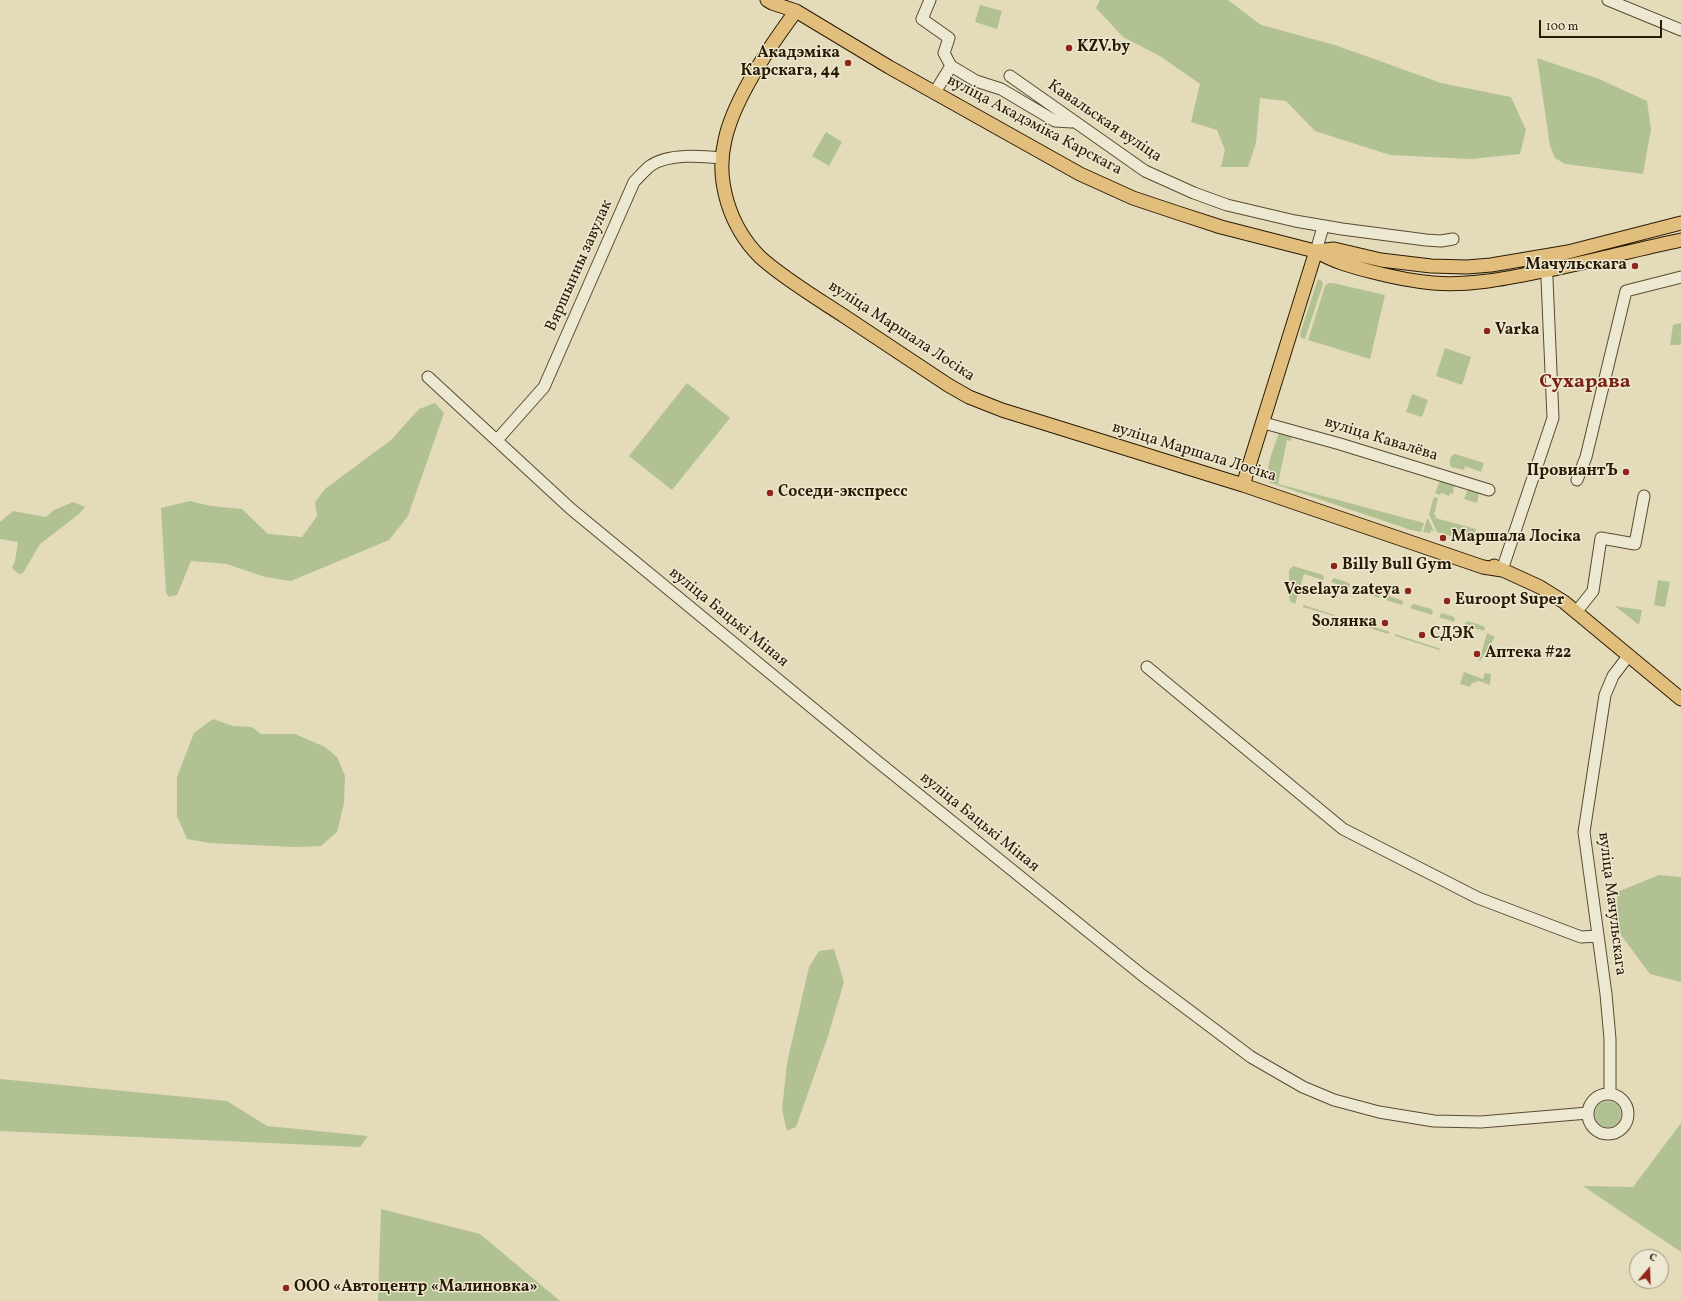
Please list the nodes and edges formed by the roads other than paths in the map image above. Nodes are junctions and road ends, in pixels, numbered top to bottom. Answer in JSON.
{"nodes":[{"id":1,"x":767,"y":0,"type":"edge"},
{"id":2,"x":785,"y":0,"type":"edge"},
{"id":3,"x":930,"y":0,"type":"edge"},
{"id":4,"x":1608,"y":0,"type":"edge"},
{"id":5,"x":796,"y":11,"type":"junction"},
{"id":6,"x":1681,"y":30,"type":"edge"},
{"id":7,"x":950,"y":66,"type":"junction"},
{"id":8,"x":1010,"y":76,"type":"dead end"},
{"id":9,"x":935,"y":92,"type":"junction"},
{"id":10,"x":1073,"y":122,"type":"junction"},
{"id":11,"x":722,"y":158,"type":"junction"},
{"id":12,"x":1681,"y":223,"type":"edge"},
{"id":13,"x":1323,"y":226,"type":"junction"},
{"id":14,"x":1453,"y":239,"type":"dead end"},
{"id":15,"x":1681,"y":240,"type":"edge"},
{"id":16,"x":1316,"y":251,"type":"junction"},
{"id":17,"x":1546,"y":256,"type":"junction"},
{"id":18,"x":1548,"y":270,"type":"junction"},
{"id":19,"x":1681,"y":277,"type":"edge"},
{"id":20,"x":428,"y":377,"type":"dead end"},
{"id":21,"x":1264,"y":423,"type":"junction"},
{"id":22,"x":497,"y":440,"type":"junction"},
{"id":23,"x":1577,"y":480,"type":"dead end"},
{"id":24,"x":1243,"y":485,"type":"junction"},
{"id":25,"x":1489,"y":490,"type":"dead end"},
{"id":26,"x":1644,"y":496,"type":"dead end"},
{"id":27,"x":1502,"y":570,"type":"junction"},
{"id":28,"x":1577,"y":611,"type":"junction"},
{"id":29,"x":1630,"y":655,"type":"junction"},
{"id":30,"x":1146,"y":667,"type":"dead end"},
{"id":31,"x":1681,"y":699,"type":"edge"},
{"id":32,"x":1598,"y":936,"type":"junction"},
{"id":33,"x":1610,"y":1093,"type":"junction"},
{"id":34,"x":1588,"y":1113,"type":"junction"}],
"edges":[{"from":1,"to":5,"type":"main road"},
{"from":2,"to":5,"type":"main road"},
{"from":3,"to":7,"type":"street"},
{"from":4,"to":6,"type":"street"},
{"from":5,"to":9,"type":"main road","name":"вуліца Акадэміка Карскага"},
{"from":5,"to":11,"type":"main road","name":"вуліца Маршала Лосіка"},
{"from":7,"to":9,"type":"street"},
{"from":7,"to":10,"type":"street"},
{"from":8,"to":10,"type":"street","name":"Кавальская вуліца"},
{"from":9,"to":16,"type":"main road","name":"вуліца Акадэміка Карскага"},
{"from":10,"to":13,"type":"street","name":"Кавальская вуліца"},
{"from":11,"to":22,"type":"street","name":"Вяршынны завулак"},
{"from":11,"to":24,"type":"main road","name":"вуліца Маршала Лосіка"},
{"from":12,"to":17,"type":"main road","name":"вуліца Акадэміка Карскага"},
{"from":13,"to":14,"type":"street","name":"Кавальская вуліца"},
{"from":13,"to":16,"type":"street"},
{"from":15,"to":18,"type":"main road","name":"вуліца Акадэміка Карскага"},
{"from":16,"to":17,"type":"main road","name":"вуліца Акадэміка Карскага"},
{"from":16,"to":18,"type":"main road","name":"вуліца Акадэміка Карскага"},
{"from":16,"to":21,"type":"main road"},
{"from":17,"to":18,"type":"street"},
{"from":18,"to":27,"type":"street"},
{"from":19,"to":23,"type":"street"},
{"from":20,"to":22,"type":"street","name":"вуліца Бацькі Міная"},
{"from":21,"to":24,"type":"main road"},
{"from":21,"to":25,"type":"street","name":"вуліца Кавалёва"},
{"from":22,"to":34,"type":"street","name":"вуліца Бацькі Міная"},
{"from":24,"to":27,"type":"main road","name":"вуліца Маршала Лосіка"},
{"from":26,"to":28,"type":"street"},
{"from":27,"to":28,"type":"main road","name":"вуліца Маршала Лосіка"},
{"from":28,"to":29,"type":"main road","name":"вуліца Маршала Лосіка"},
{"from":29,"to":31,"type":"main road","name":"вуліца Маршала Лосіка"},
{"from":29,"to":32,"type":"street","name":"вуліца Мачульскага"},
{"from":30,"to":32,"type":"street"},
{"from":32,"to":33,"type":"street","name":"вуліца Мачульскага"},
{"from":33,"to":34,"type":"street"},
{"from":33,"to":34,"type":"street"}]}
